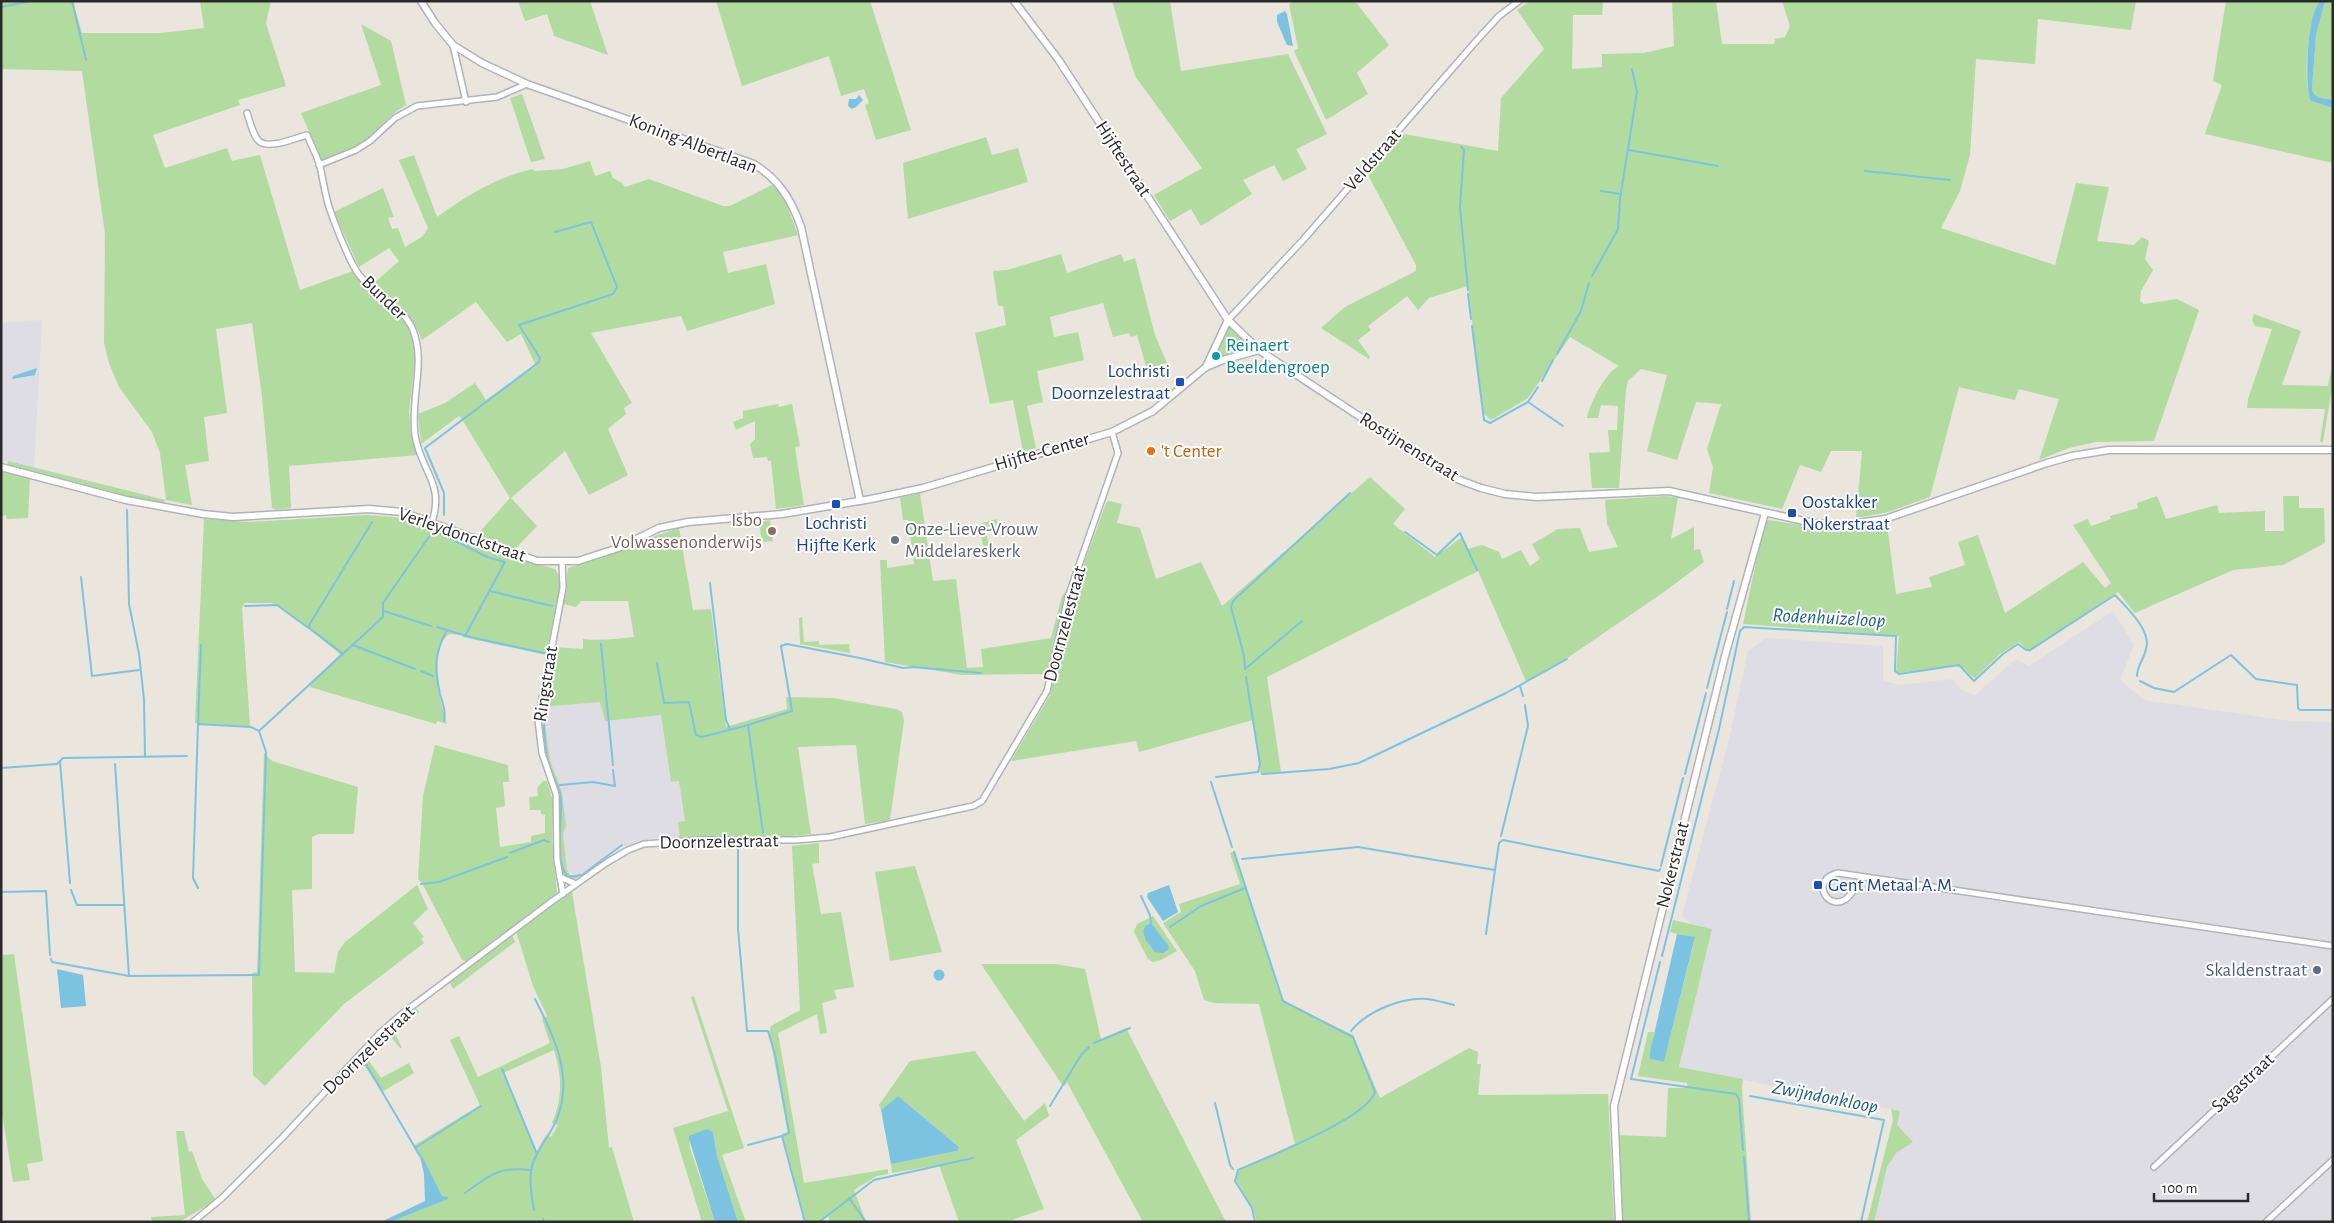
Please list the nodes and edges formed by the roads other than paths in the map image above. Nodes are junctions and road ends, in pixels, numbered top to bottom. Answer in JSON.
{"nodes":[{"id":1,"x":421,"y":1,"type":"edge"},
{"id":2,"x":1014,"y":1,"type":"edge"},
{"id":3,"x":1519,"y":1,"type":"edge"},
{"id":4,"x":453,"y":45,"type":"junction"},
{"id":5,"x":527,"y":84,"type":"junction"},
{"id":6,"x":466,"y":102,"type":"junction"},
{"id":7,"x":247,"y":113,"type":"dead end"},
{"id":8,"x":320,"y":165,"type":"junction"},
{"id":9,"x":1228,"y":320,"type":"junction"},
{"id":10,"x":1259,"y":350,"type":"junction"},
{"id":11,"x":1206,"y":367,"type":"junction"},
{"id":12,"x":1112,"y":432,"type":"junction"},
{"id":13,"x":2333,"y":450,"type":"edge"},
{"id":14,"x":1,"y":467,"type":"edge"},
{"id":15,"x":860,"y":501,"type":"junction"},
{"id":16,"x":1765,"y":513,"type":"junction"},
{"id":17,"x":432,"y":522,"type":"junction"},
{"id":18,"x":562,"y":562,"type":"junction"},
{"id":19,"x":560,"y":878,"type":"junction"},
{"id":20,"x":1863,"y":878,"type":"junction"},
{"id":21,"x":576,"y":884,"type":"junction"},
{"id":22,"x":563,"y":894,"type":"junction"},
{"id":23,"x":2333,"y":946,"type":"edge"},
{"id":24,"x":2333,"y":999,"type":"edge"},
{"id":25,"x":2333,"y":1160,"type":"edge"},
{"id":26,"x":2154,"y":1167,"type":"dead end"},
{"id":27,"x":193,"y":1222,"type":"edge"},
{"id":28,"x":1619,"y":1222,"type":"edge"},
{"id":29,"x":2266,"y":1222,"type":"edge"}],
"edges":[{"from":1,"to":4,"type":"street","name":"Koning-Albertlaan"},
{"from":2,"to":9,"type":"street","name":"Hijftestraat"},
{"from":3,"to":9,"type":"street","name":"Veldstraat"},
{"from":4,"to":5,"type":"street","name":"Koning-Albertlaan"},
{"from":4,"to":6,"type":"street"},
{"from":5,"to":6,"type":"street"},
{"from":5,"to":15,"type":"street","name":"Koning-Albertlaan"},
{"from":6,"to":8,"type":"street"},
{"from":7,"to":8,"type":"street","name":"Bunder"},
{"from":8,"to":17,"type":"street","name":"Bunder"},
{"from":9,"to":10,"type":"street","name":"Rostijnenstraat"},
{"from":9,"to":11,"type":"street","name":"Hijfte-Center"},
{"from":10,"to":11,"type":"street","name":"Hijfte-Center"},
{"from":10,"to":16,"type":"street","name":"Rostijnenstraat"},
{"from":11,"to":12,"type":"street","name":"Hijfte-Center"},
{"from":12,"to":15,"type":"street","name":"Hijfte-Center"},
{"from":12,"to":21,"type":"street","name":"Doornzelestraat"},
{"from":13,"to":16,"type":"street","name":"Rostijnenstraat"},
{"from":14,"to":17,"type":"street","name":"Verleydonckstraat"},
{"from":15,"to":18,"type":"street","name":"Verleydonckstraat"},
{"from":16,"to":28,"type":"street","name":"Nokerstraat"},
{"from":17,"to":18,"type":"street","name":"Verleydonckstraat"},
{"from":18,"to":19,"type":"street","name":"Ringstraat"},
{"from":19,"to":21,"type":"street"},
{"from":19,"to":22,"type":"street","name":"Ringstraat"},
{"from":20,"to":20,"type":"street"},
{"from":20,"to":23,"type":"street"},
{"from":21,"to":22,"type":"street","name":"Doornzelestraat"},
{"from":22,"to":27,"type":"street","name":"Doornzelestraat"},
{"from":24,"to":26,"type":"street","name":"Sagastraat"},
{"from":25,"to":29,"type":"street"}]}
